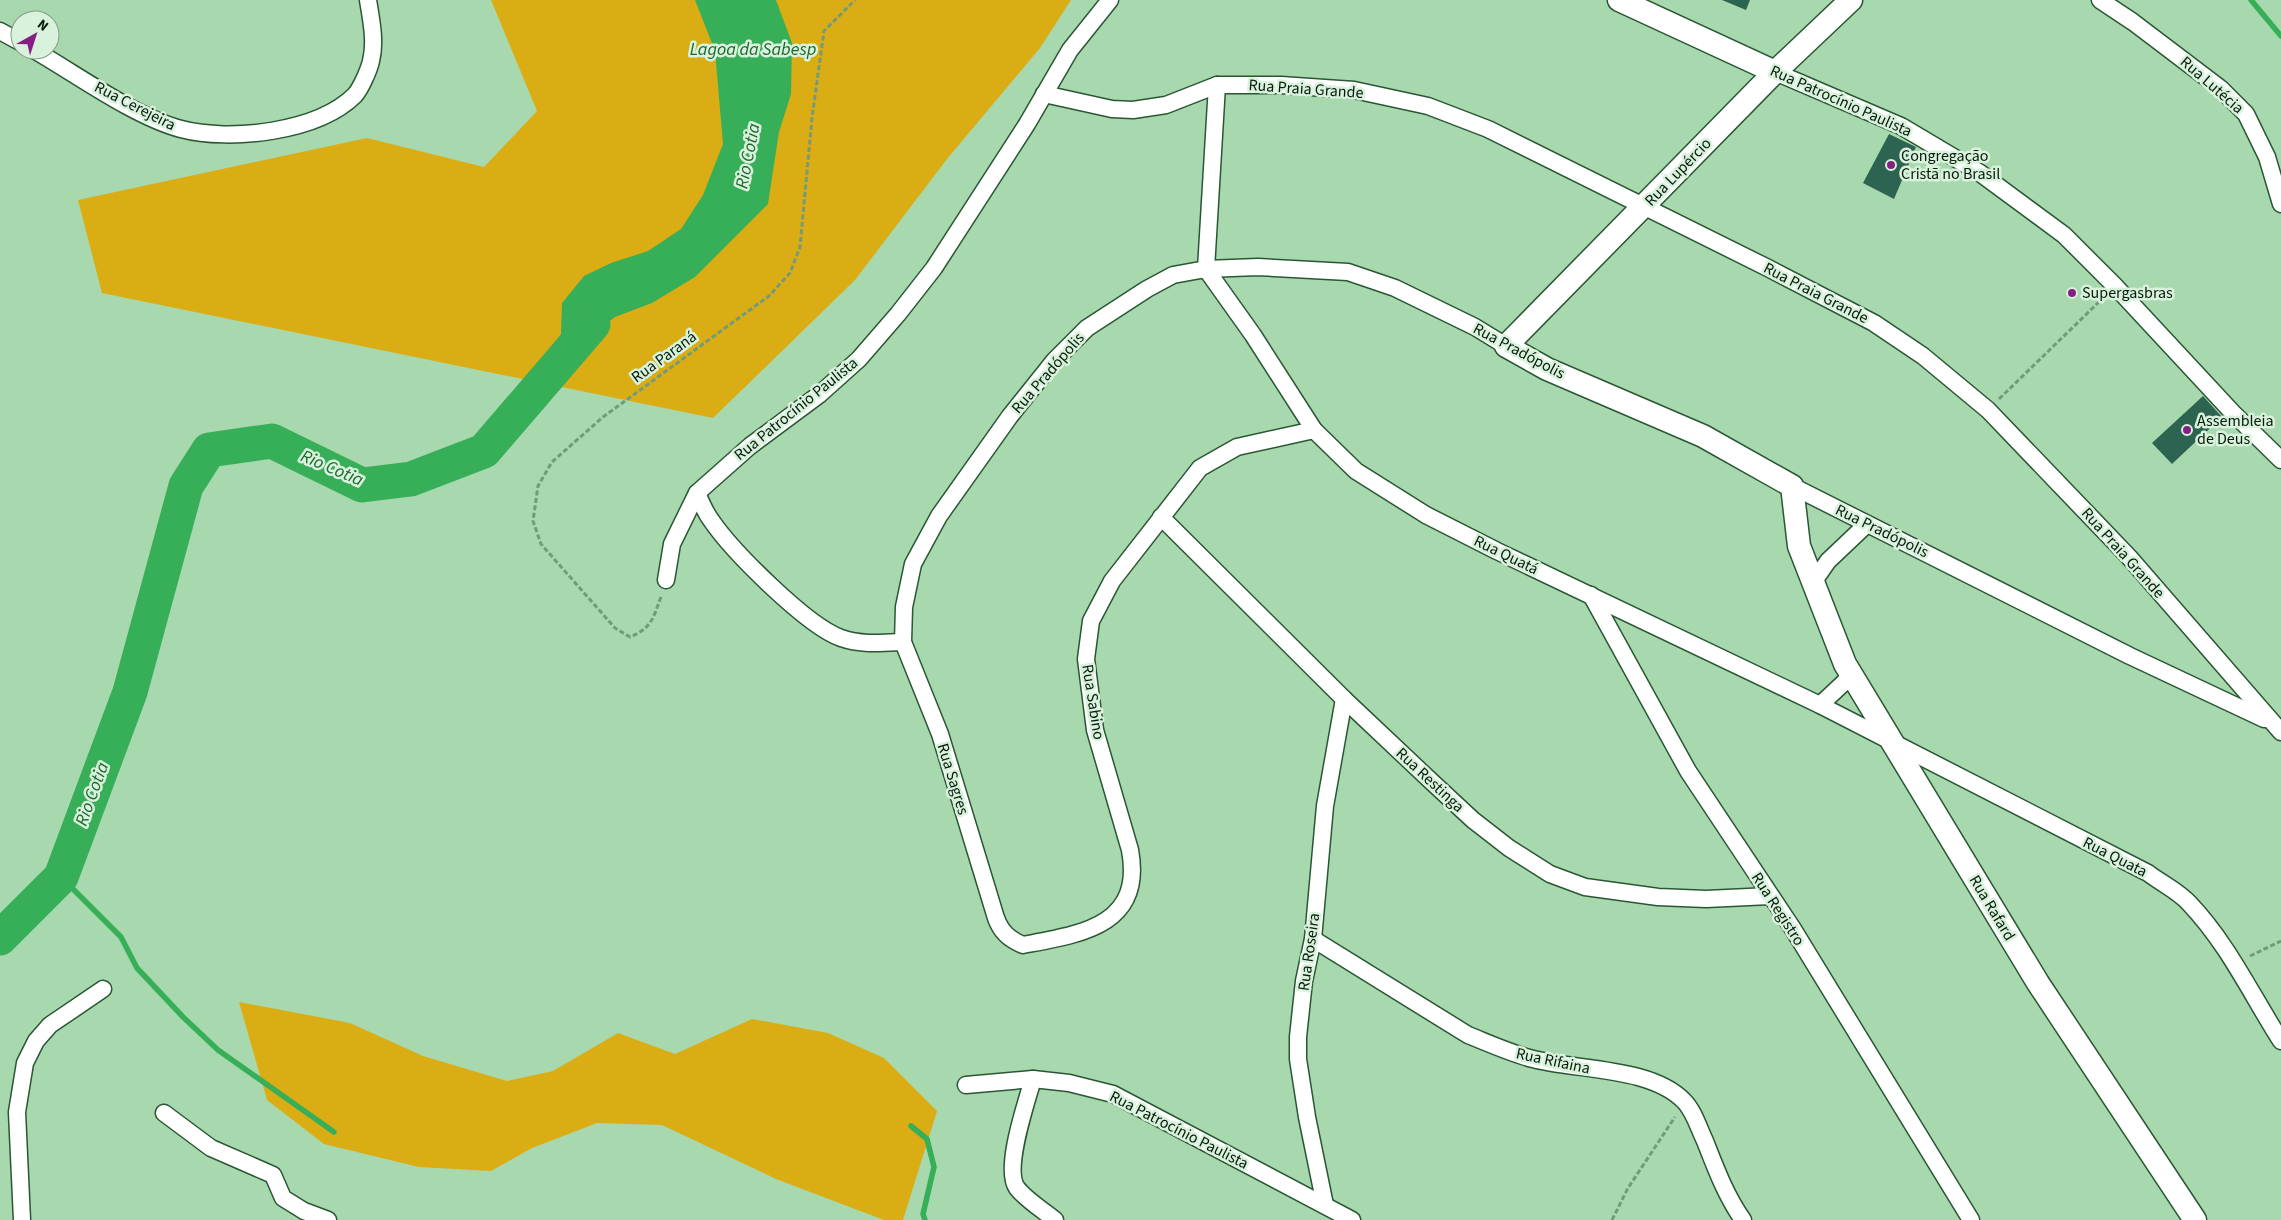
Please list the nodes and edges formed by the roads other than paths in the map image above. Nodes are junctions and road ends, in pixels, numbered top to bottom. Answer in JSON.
{"nodes":[{"id":1,"x":368,"y":0,"type":"edge"},
{"id":2,"x":1110,"y":0,"type":"edge"},
{"id":3,"x":1620,"y":0,"type":"edge"},
{"id":4,"x":1851,"y":0,"type":"edge"},
{"id":5,"x":2100,"y":0,"type":"edge"},
{"id":6,"x":51,"y":60,"type":"edge"},
{"id":7,"x":1775,"y":72,"type":"junction"},
{"id":8,"x":1217,"y":85,"type":"junction"},
{"id":9,"x":1044,"y":94,"type":"junction"},
{"id":10,"x":2281,"y":204,"type":"edge"},
{"id":11,"x":1643,"y":207,"type":"junction"},
{"id":12,"x":1206,"y":269,"type":"junction"},
{"id":13,"x":1506,"y":346,"type":"junction"},
{"id":14,"x":1314,"y":430,"type":"junction"},
{"id":15,"x":2281,"y":460,"type":"edge"},
{"id":16,"x":1792,"y":486,"type":"junction"},
{"id":17,"x":697,"y":493,"type":"junction"},
{"id":18,"x":1161,"y":517,"type":"junction"},
{"id":19,"x":1866,"y":524,"type":"junction"},
{"id":20,"x":666,"y":580,"type":"road end"},
{"id":21,"x":1812,"y":584,"type":"junction"},
{"id":22,"x":1591,"y":595,"type":"junction"},
{"id":23,"x":902,"y":642,"type":"junction"},
{"id":24,"x":1852,"y":676,"type":"junction"},
{"id":25,"x":1344,"y":699,"type":"junction"},
{"id":26,"x":1820,"y":705,"type":"junction"},
{"id":27,"x":2276,"y":727,"type":"edge"},
{"id":28,"x":1889,"y":740,"type":"junction"},
{"id":29,"x":1770,"y":896,"type":"junction"},
{"id":30,"x":996,"y":918,"type":"joint"},
{"id":31,"x":1313,"y":939,"type":"junction"},
{"id":32,"x":103,"y":989,"type":"dead end"},
{"id":33,"x":2281,"y":1041,"type":"edge"},
{"id":34,"x":1033,"y":1079,"type":"junction"},
{"id":35,"x":966,"y":1085,"type":"dead end"},
{"id":36,"x":164,"y":1113,"type":"dead end"},
{"id":37,"x":1325,"y":1205,"type":"junction"},
{"id":38,"x":22,"y":1220,"type":"edge"},
{"id":39,"x":328,"y":1220,"type":"edge"},
{"id":40,"x":1055,"y":1220,"type":"edge"},
{"id":41,"x":1352,"y":1220,"type":"edge"},
{"id":42,"x":1743,"y":1220,"type":"edge"},
{"id":43,"x":1971,"y":1220,"type":"edge"},
{"id":44,"x":2195,"y":1220,"type":"edge"}],
"edges":[{"from":1,"to":6,"type":"street","name":"Rua Cerejeira"},
{"from":2,"to":9,"type":"street","name":"Rua Patrocínio Paulista"},
{"from":3,"to":7,"type":"street","name":"Rua Patrocínio Paulista"},
{"from":4,"to":7,"type":"street","name":"Rua Lupércio"},
{"from":5,"to":10,"type":"street","name":"Rua Lutécia"},
{"from":7,"to":11,"type":"street","name":"Rua Lupércio"},
{"from":7,"to":15,"type":"street","name":"Rua Patrocínio Paulista"},
{"from":8,"to":9,"type":"street","name":"Rua Praia Grande"},
{"from":8,"to":11,"type":"street","name":"Rua Praia Grande"},
{"from":8,"to":12,"type":"street"},
{"from":9,"to":17,"type":"street","name":"Rua Patrocínio Paulista"},
{"from":11,"to":13,"type":"street","name":"Rua Lupércio"},
{"from":11,"to":27,"type":"street","name":"Rua Praia Grande"},
{"from":12,"to":13,"type":"street","name":"Rua Pradópolis"},
{"from":12,"to":14,"type":"street","name":"Rua Quatá"},
{"from":12,"to":23,"type":"street","name":"Rua Pradópolis"},
{"from":13,"to":16,"type":"street","name":"Rua Pradópolis"},
{"from":14,"to":18,"type":"street","name":"Rua Sabino"},
{"from":14,"to":22,"type":"street","name":"Rua Quatá"},
{"from":16,"to":19,"type":"street","name":"Rua Pradópolis"},
{"from":16,"to":21,"type":"street","name":"Rua Rafard"},
{"from":17,"to":20,"type":"street"},
{"from":17,"to":23,"type":"street"},
{"from":18,"to":25,"type":"street","name":"Rua Restinga"},
{"from":18,"to":30,"type":"street","name":"Rua Sabino"},
{"from":19,"to":21,"type":"street"},
{"from":19,"to":27,"type":"street","name":"Rua Pradópolis"},
{"from":21,"to":24,"type":"street","name":"Rua Rafard"},
{"from":22,"to":26,"type":"street","name":"Rua Quatá"},
{"from":22,"to":29,"type":"street","name":"Rua Registro"},
{"from":23,"to":30,"type":"street","name":"Rua Sagres"},
{"from":24,"to":26,"type":"street"},
{"from":24,"to":28,"type":"street","name":"Rua Rafard"},
{"from":25,"to":29,"type":"street","name":"Rua Restinga"},
{"from":25,"to":31,"type":"street","name":"Rua Roseira"},
{"from":26,"to":28,"type":"street","name":"Rua Quatá"},
{"from":28,"to":33,"type":"street","name":"Rua Quata"},
{"from":28,"to":44,"type":"street","name":"Rua Rafard"},
{"from":29,"to":43,"type":"street","name":"Rua Registro"},
{"from":31,"to":37,"type":"street","name":"Rua Roseira"},
{"from":31,"to":42,"type":"street","name":"Rua Rifaina"},
{"from":32,"to":38,"type":"street"},
{"from":34,"to":35,"type":"street","name":"Rua Patrocínio Paulista"},
{"from":34,"to":37,"type":"street","name":"Rua Patrocínio Paulista"},
{"from":34,"to":40,"type":"street"},
{"from":36,"to":39,"type":"street"},
{"from":37,"to":41,"type":"street","name":"Rua Patrocínio Paulista"}]}
